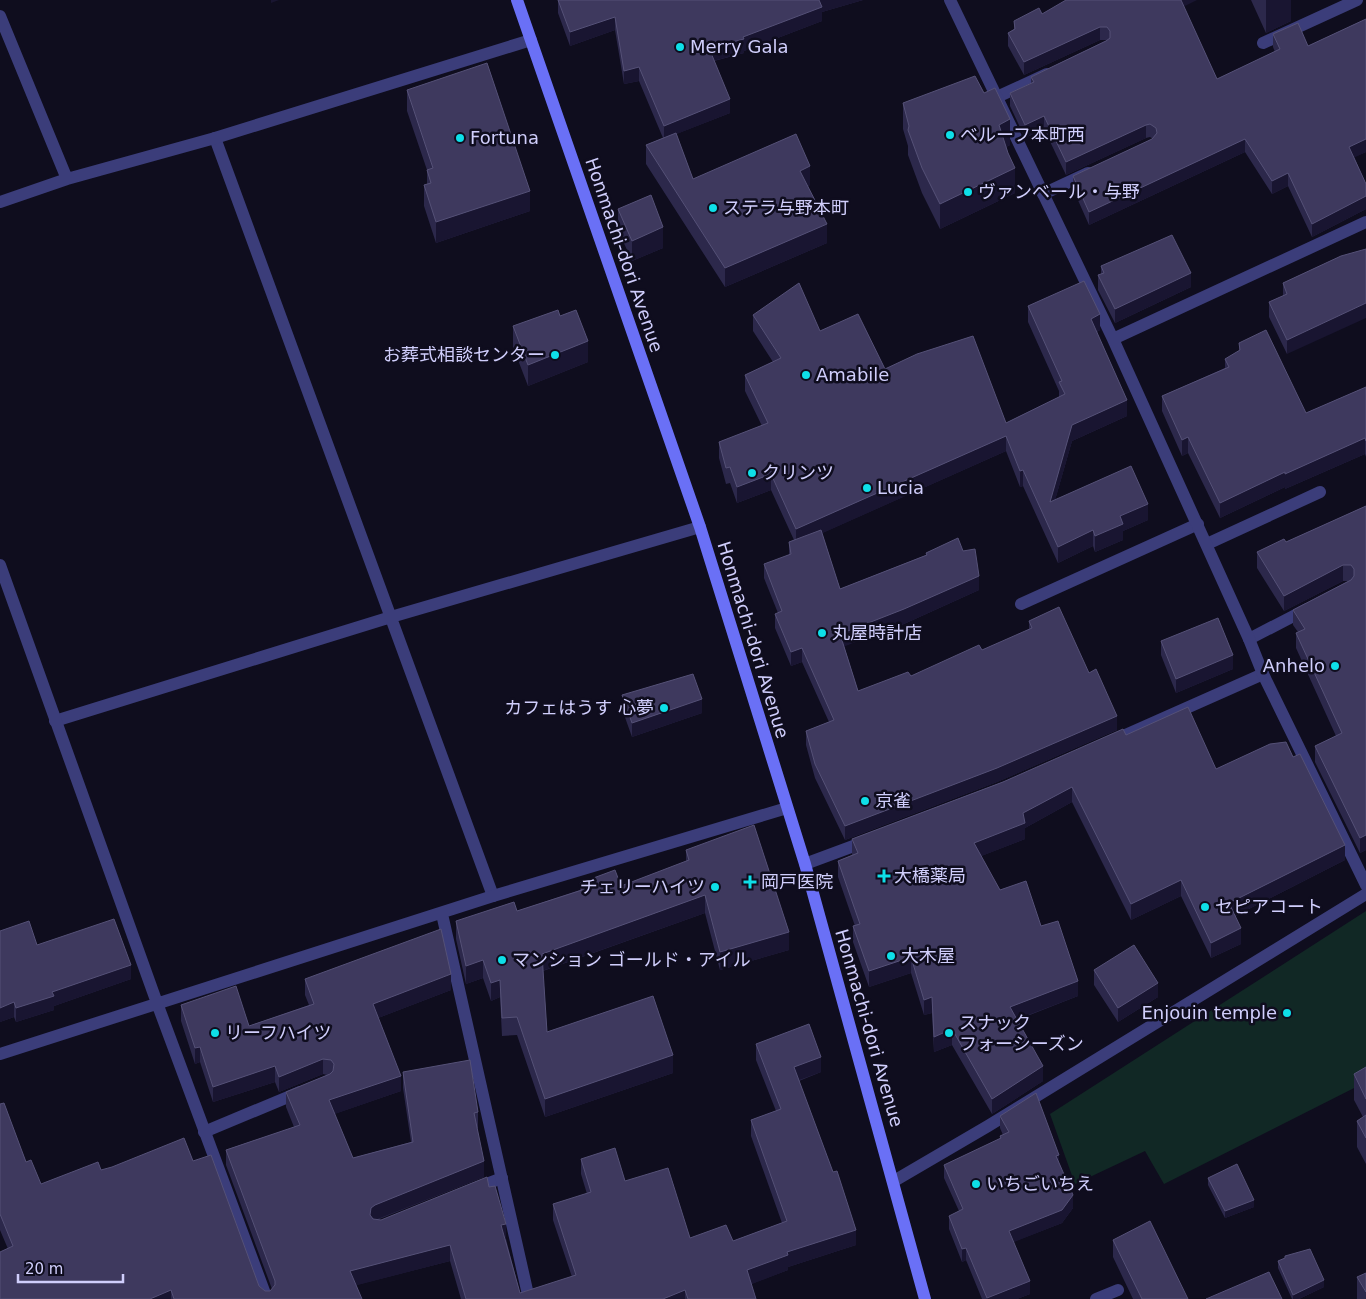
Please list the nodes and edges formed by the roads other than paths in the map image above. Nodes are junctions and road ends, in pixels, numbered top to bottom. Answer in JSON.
{"nodes":[{"id":1,"x":518,"y":0,"type":"edge"},
{"id":2,"x":950,"y":0,"type":"edge"},
{"id":3,"x":1357,"y":0,"type":"edge"},
{"id":4,"x":0,"y":16,"type":"edge"},
{"id":5,"x":530,"y":40,"type":"junction"},
{"id":6,"x":1263,"y":43,"type":"dead end"},
{"id":7,"x":1059,"y":68,"type":"edge"},
{"id":8,"x":997,"y":98,"type":"junction"},
{"id":9,"x":215,"y":138,"type":"junction"},
{"id":10,"x":1096,"y":169,"type":"edge"},
{"id":11,"x":67,"y":179,"type":"junction"},
{"id":12,"x":1043,"y":194,"type":"junction"},
{"id":13,"x":0,"y":202,"type":"edge"},
{"id":14,"x":1366,"y":222,"type":"edge"},
{"id":15,"x":1113,"y":339,"type":"junction"},
{"id":16,"x":1320,"y":492,"type":"dead end"},
{"id":17,"x":1198,"y":524,"type":"junction"},
{"id":18,"x":700,"y":527,"type":"junction"},
{"id":19,"x":1207,"y":544,"type":"junction"},
{"id":20,"x":0,"y":565,"type":"edge"},
{"id":21,"x":1320,"y":602,"type":"edge"},
{"id":22,"x":1021,"y":604,"type":"dead end"},
{"id":23,"x":391,"y":617,"type":"junction"},
{"id":24,"x":1250,"y":638,"type":"junction"},
{"id":25,"x":1263,"y":674,"type":"junction"},
{"id":26,"x":55,"y":721,"type":"junction"},
{"id":27,"x":1100,"y":746,"type":"edge"},
{"id":28,"x":786,"y":808,"type":"junction"},
{"id":29,"x":879,"y":836,"type":"edge"},
{"id":30,"x":805,"y":864,"type":"junction"},
{"id":31,"x":1366,"y":885,"type":"edge"},
{"id":32,"x":1366,"y":894,"type":"edge"},
{"id":33,"x":493,"y":896,"type":"junction"},
{"id":34,"x":442,"y":914,"type":"junction"},
{"id":35,"x":156,"y":1003,"type":"junction"},
{"id":36,"x":0,"y":1054,"type":"edge"},
{"id":37,"x":308,"y":1089,"type":"edge"},
{"id":38,"x":204,"y":1132,"type":"junction"},
{"id":39,"x":502,"y":1178,"type":"junction"},
{"id":40,"x":894,"y":1181,"type":"junction"},
{"id":41,"x":458,"y":1196,"type":"edge"},
{"id":42,"x":1118,"y":1290,"type":"dead end"},
{"id":43,"x":267,"y":1299,"type":"edge"},
{"id":44,"x":529,"y":1299,"type":"edge"},
{"id":45,"x":925,"y":1299,"type":"edge"},
{"id":46,"x":1096,"y":1299,"type":"edge"}],
"edges":[{"from":1,"to":5,"type":"main road","name":"Honmachi-dori Avenue"},
{"from":2,"to":8,"type":"street"},
{"from":3,"to":6,"type":"street"},
{"from":4,"to":11,"type":"street"},
{"from":5,"to":9,"type":"street"},
{"from":5,"to":18,"type":"main road","name":"Honmachi-dori Avenue"},
{"from":7,"to":8,"type":"street"},
{"from":8,"to":12,"type":"street"},
{"from":9,"to":11,"type":"street"},
{"from":9,"to":23,"type":"street"},
{"from":10,"to":12,"type":"street"},
{"from":11,"to":13,"type":"street"},
{"from":12,"to":15,"type":"street"},
{"from":14,"to":15,"type":"street"},
{"from":15,"to":17,"type":"street"},
{"from":16,"to":19,"type":"street"},
{"from":17,"to":19,"type":"street"},
{"from":17,"to":22,"type":"street"},
{"from":18,"to":23,"type":"street"},
{"from":18,"to":28,"type":"main road","name":"Honmachi-dori Avenue"},
{"from":19,"to":24,"type":"street"},
{"from":20,"to":26,"type":"street"},
{"from":21,"to":24,"type":"street"},
{"from":23,"to":26,"type":"street"},
{"from":23,"to":33,"type":"street"},
{"from":24,"to":25,"type":"street"},
{"from":25,"to":27,"type":"street"},
{"from":25,"to":31,"type":"street"},
{"from":26,"to":35,"type":"street"},
{"from":28,"to":30,"type":"main road","name":"Honmachi-dori Avenue"},
{"from":28,"to":33,"type":"street"},
{"from":29,"to":30,"type":"street"},
{"from":30,"to":40,"type":"main road","name":"Honmachi-dori Avenue"},
{"from":32,"to":40,"type":"street"},
{"from":33,"to":34,"type":"street"},
{"from":34,"to":35,"type":"street"},
{"from":34,"to":39,"type":"street"},
{"from":35,"to":36,"type":"street"},
{"from":35,"to":38,"type":"street"},
{"from":37,"to":38,"type":"street"},
{"from":38,"to":43,"type":"street"},
{"from":39,"to":41,"type":"street"},
{"from":39,"to":44,"type":"street"},
{"from":40,"to":45,"type":"main road","name":"Honmachi-dori Avenue"},
{"from":42,"to":46,"type":"street"}]}
